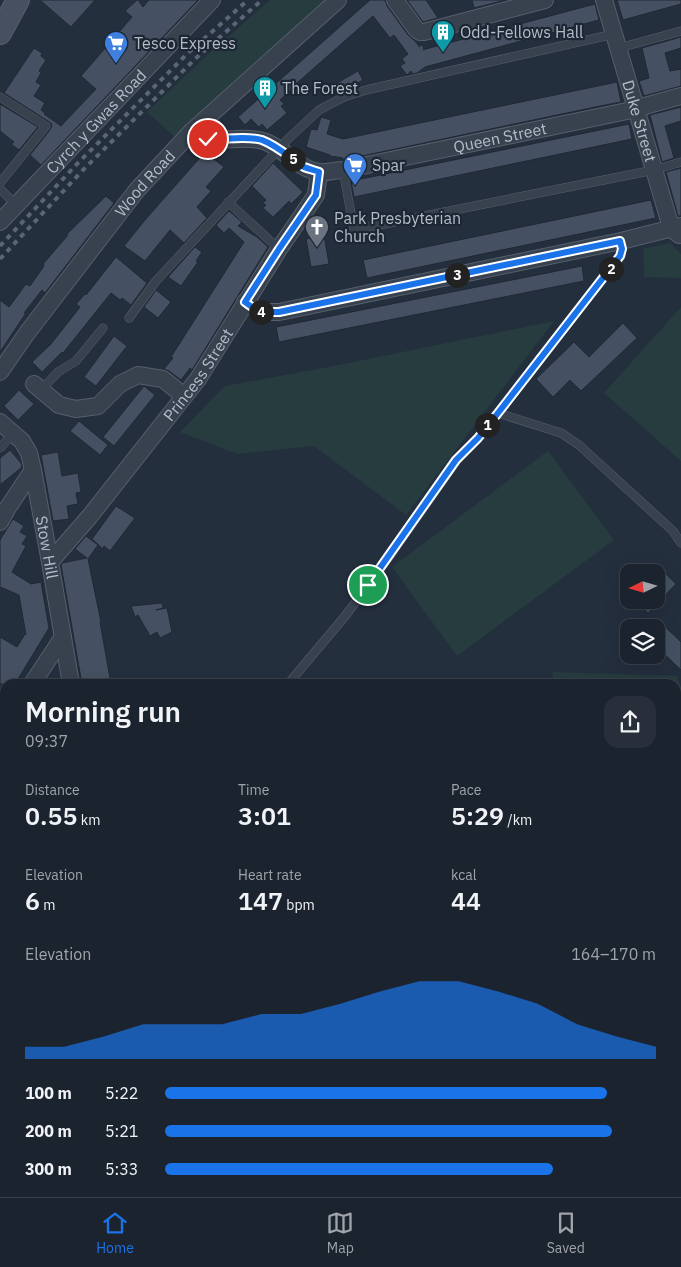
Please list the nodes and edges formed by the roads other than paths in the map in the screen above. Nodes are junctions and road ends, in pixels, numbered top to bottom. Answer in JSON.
{"nodes":[{"id":1,"x":18,"y":0,"type":"edge"},
{"id":2,"x":212,"y":0,"type":"edge"},
{"id":3,"x":338,"y":0,"type":"edge"},
{"id":4,"x":395,"y":0,"type":"edge"},
{"id":5,"x":545,"y":0,"type":"edge"},
{"id":6,"x":604,"y":0,"type":"edge"},
{"id":7,"x":681,"y":30,"type":"edge"},
{"id":8,"x":0,"y":33,"type":"edge"},
{"id":9,"x":617,"y":41,"type":"junction"},
{"id":10,"x":681,"y":96,"type":"edge"},
{"id":11,"x":0,"y":97,"type":"edge"},
{"id":12,"x":636,"y":109,"type":"junction"},
{"id":13,"x":192,"y":131,"type":"junction"},
{"id":14,"x":278,"y":148,"type":"junction"},
{"id":15,"x":681,"y":162,"type":"edge"},
{"id":16,"x":342,"y":170,"type":"junction"},
{"id":17,"x":654,"y":170,"type":"junction"},
{"id":18,"x":319,"y":172,"type":"junction"},
{"id":19,"x":0,"y":183,"type":"edge"},
{"id":20,"x":0,"y":189,"type":"edge"},
{"id":21,"x":228,"y":202,"type":"junction"},
{"id":22,"x":16,"y":205,"type":"junction"},
{"id":23,"x":0,"y":222,"type":"edge"},
{"id":24,"x":678,"y":231,"type":"edge"},
{"id":25,"x":620,"y":241,"type":"junction"},
{"id":26,"x":279,"y":249,"type":"junction"},
{"id":27,"x":245,"y":302,"type":"junction"},
{"id":28,"x":129,"y":318,"type":"dead end"},
{"id":29,"x":103,"y":328,"type":"dead end"},
{"id":30,"x":0,"y":372,"type":"edge"},
{"id":31,"x":38,"y":387,"type":"joint"},
{"id":32,"x":184,"y":396,"type":"junction"},
{"id":33,"x":498,"y":413,"type":"junction"},
{"id":34,"x":0,"y":422,"type":"edge"},
{"id":35,"x":14,"y":433,"type":"junction"},
{"id":36,"x":0,"y":448,"type":"edge"},
{"id":37,"x":34,"y":470,"type":"junction"},
{"id":38,"x":0,"y":522,"type":"edge"},
{"id":39,"x":681,"y":543,"type":"edge"},
{"id":40,"x":50,"y":562,"type":"junction"},
{"id":41,"x":62,"y":637,"type":"junction"},
{"id":42,"x":35,"y":679,"type":"edge"},
{"id":43,"x":70,"y":679,"type":"edge"},
{"id":44,"x":292,"y":679,"type":"edge"}],
"edges":[{"from":1,"to":8,"type":"main road"},
{"from":2,"to":22,"type":"street","name":"Cyrch y Gwas Road"},
{"from":3,"to":13,"type":"street","name":"Wood Road"},
{"from":4,"to":5,"type":"street"},
{"from":6,"to":9,"type":"street","name":"Duke Street"},
{"from":7,"to":9,"type":"lane"},
{"from":9,"to":12,"type":"street","name":"Duke Street"},
{"from":9,"to":14,"type":"lane"},
{"from":10,"to":12,"type":"street","name":"Queen Street"},
{"from":11,"to":19,"type":"lane"},
{"from":12,"to":16,"type":"street","name":"Queen Street"},
{"from":12,"to":17,"type":"street","name":"Duke Street"},
{"from":13,"to":14,"type":"street"},
{"from":13,"to":30,"type":"street","name":"Wood Road"},
{"from":14,"to":18,"type":"street"},
{"from":14,"to":21,"type":"lane"},
{"from":15,"to":17,"type":"lane"},
{"from":16,"to":17,"type":"lane"},
{"from":16,"to":18,"type":"street","name":"Queen Street"},
{"from":17,"to":24,"type":"street","name":"Duke Street"},
{"from":18,"to":26,"type":"street","name":"Princess Street"},
{"from":20,"to":22,"type":"lane"},
{"from":21,"to":26,"type":"lane"},
{"from":21,"to":28,"type":"lane"},
{"from":22,"to":23,"type":"street","name":"Cyrch y Gwas Road"},
{"from":24,"to":25,"type":"street"},
{"from":25,"to":27,"type":"street"},
{"from":25,"to":33,"type":"lane"},
{"from":26,"to":27,"type":"street","name":"Princess Street"},
{"from":27,"to":32,"type":"street","name":"Princess Street"},
{"from":29,"to":31,"type":"lane"},
{"from":31,"to":32,"type":"street"},
{"from":32,"to":40,"type":"street","name":"Princess Street"},
{"from":33,"to":39,"type":"lane"},
{"from":33,"to":44,"type":"lane"},
{"from":34,"to":35,"type":"street","name":"Stow Hill"},
{"from":35,"to":36,"type":"lane"},
{"from":35,"to":37,"type":"street","name":"Stow Hill"},
{"from":37,"to":38,"type":"street"},
{"from":37,"to":40,"type":"street","name":"Stow Hill"},
{"from":40,"to":41,"type":"street","name":"Stow Hill"},
{"from":41,"to":42,"type":"street"},
{"from":41,"to":43,"type":"street","name":"Stow Hill"}]}
